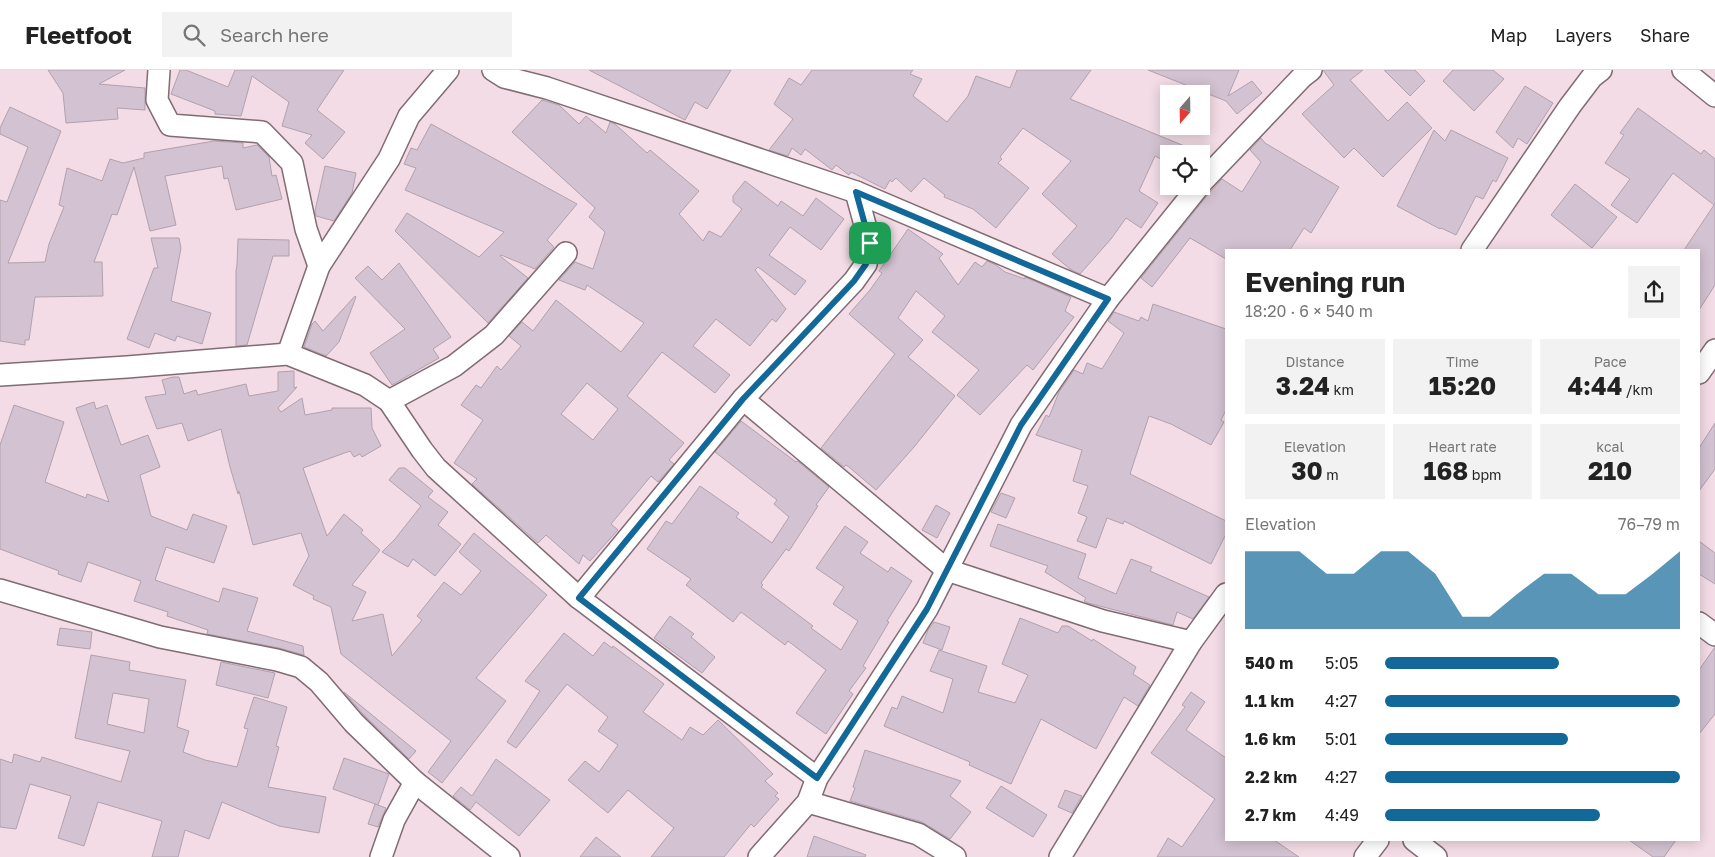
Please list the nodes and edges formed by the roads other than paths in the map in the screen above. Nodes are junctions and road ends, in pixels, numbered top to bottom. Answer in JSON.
{"nodes":[{"id":1,"x":159,"y":70,"type":"edge"},
{"id":2,"x":448,"y":70,"type":"edge"},
{"id":3,"x":493,"y":70,"type":"edge"},
{"id":4,"x":1601,"y":70,"type":"edge"},
{"id":5,"x":1683,"y":70,"type":"edge"},
{"id":6,"x":1302,"y":72,"type":"edge"},
{"id":7,"x":1715,"y":96,"type":"edge"},
{"id":8,"x":1210,"y":173,"type":"edge"},
{"id":9,"x":856,"y":192,"type":"junction"},
{"id":10,"x":1191,"y":195,"type":"edge"},
{"id":11,"x":1473,"y":249,"type":"edge"},
{"id":12,"x":566,"y":253,"type":"dead end"},
{"id":13,"x":319,"y":266,"type":"junction"},
{"id":14,"x":1108,"y":299,"type":"junction"},
{"id":15,"x":1715,"y":350,"type":"edge"},
{"id":16,"x":288,"y":354,"type":"junction"},
{"id":17,"x":1700,"y":372,"type":"edge"},
{"id":18,"x":0,"y":375,"type":"edge"},
{"id":19,"x":743,"y":399,"type":"junction"},
{"id":20,"x":389,"y":401,"type":"junction"},
{"id":21,"x":947,"y":570,"type":"junction"},
{"id":22,"x":0,"y":590,"type":"edge"},
{"id":23,"x":1225,"y":595,"type":"edge"},
{"id":24,"x":579,"y":598,"type":"junction"},
{"id":25,"x":1700,"y":624,"type":"edge"},
{"id":26,"x":1715,"y":635,"type":"edge"},
{"id":27,"x":1191,"y":642,"type":"junction"},
{"id":28,"x":817,"y":778,"type":"junction"},
{"id":29,"x":415,"y":782,"type":"junction"},
{"id":30,"x":808,"y":802,"type":"junction"},
{"id":31,"x":1377,"y":841,"type":"edge"},
{"id":32,"x":1415,"y":841,"type":"edge"},
{"id":33,"x":381,"y":857,"type":"edge"},
{"id":34,"x":509,"y":857,"type":"edge"},
{"id":35,"x":759,"y":857,"type":"edge"},
{"id":36,"x":955,"y":857,"type":"edge"},
{"id":37,"x":1060,"y":857,"type":"edge"},
{"id":38,"x":1365,"y":857,"type":"edge"},
{"id":39,"x":1436,"y":857,"type":"edge"}],
"edges":[{"from":1,"to":13,"type":"street"},
{"from":2,"to":13,"type":"street"},
{"from":3,"to":9,"type":"street"},
{"from":4,"to":11,"type":"street"},
{"from":5,"to":7,"type":"street"},
{"from":6,"to":8,"type":"street"},
{"from":9,"to":14,"type":"street"},
{"from":9,"to":19,"type":"street"},
{"from":10,"to":14,"type":"street"},
{"from":12,"to":20,"type":"street"},
{"from":13,"to":16,"type":"street"},
{"from":14,"to":21,"type":"street"},
{"from":15,"to":17,"type":"street"},
{"from":16,"to":18,"type":"street"},
{"from":16,"to":20,"type":"street"},
{"from":19,"to":21,"type":"street"},
{"from":19,"to":24,"type":"street"},
{"from":20,"to":24,"type":"street"},
{"from":21,"to":27,"type":"street"},
{"from":21,"to":28,"type":"street"},
{"from":22,"to":29,"type":"street"},
{"from":23,"to":27,"type":"street"},
{"from":24,"to":28,"type":"street"},
{"from":25,"to":26,"type":"street"},
{"from":27,"to":37,"type":"street"},
{"from":28,"to":30,"type":"street"},
{"from":29,"to":33,"type":"street"},
{"from":29,"to":34,"type":"street"},
{"from":30,"to":35,"type":"street"},
{"from":30,"to":36,"type":"street"},
{"from":31,"to":38,"type":"street"},
{"from":32,"to":39,"type":"street"}]}
